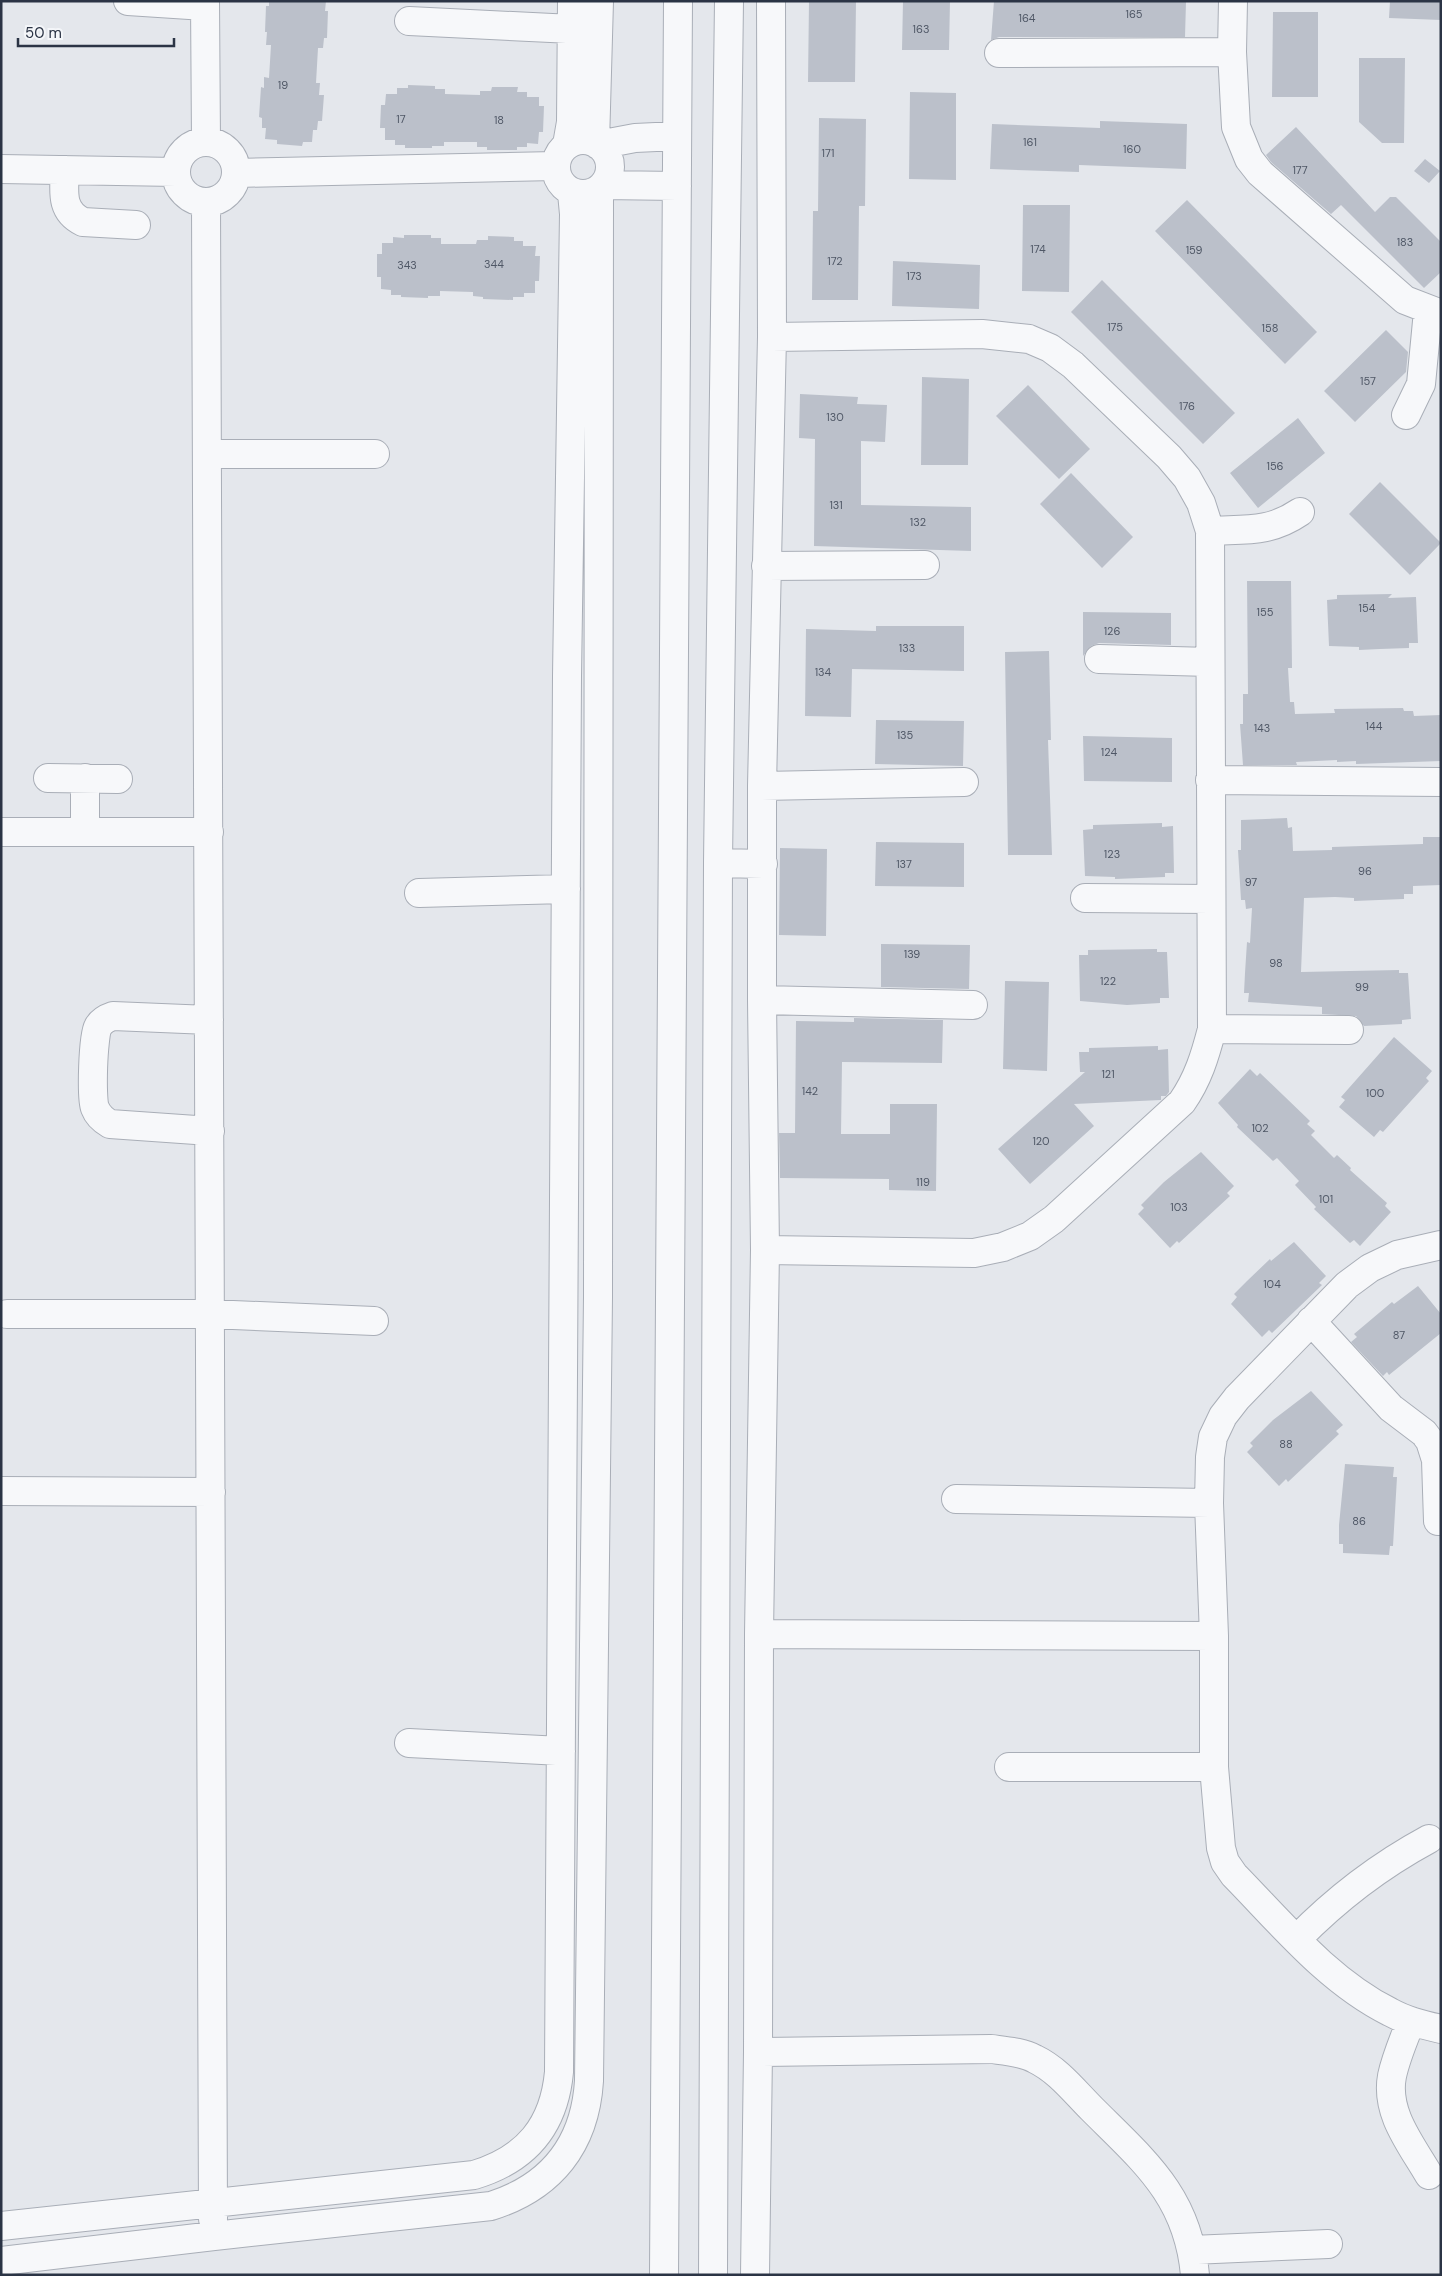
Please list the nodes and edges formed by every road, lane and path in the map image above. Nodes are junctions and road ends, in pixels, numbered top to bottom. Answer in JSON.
{"nodes":[{"id":1,"x":128,"y":1,"type":"edge"},
{"id":2,"x":572,"y":1,"type":"edge"},
{"id":3,"x":599,"y":1,"type":"edge"},
{"id":4,"x":678,"y":1,"type":"edge"},
{"id":5,"x":729,"y":1,"type":"edge"},
{"id":6,"x":771,"y":1,"type":"edge"},
{"id":7,"x":1232,"y":1,"type":"edge"},
{"id":8,"x":206,"y":4,"type":"edge"},
{"id":9,"x":409,"y":21,"type":"dead end"},
{"id":10,"x":572,"y":29,"type":"junction"},
{"id":11,"x":1232,"y":52,"type":"junction"},
{"id":12,"x":1000,"y":53,"type":"dead end"},
{"id":13,"x":728,"y":76,"type":"junction"},
{"id":14,"x":770,"y":76,"type":"junction"},
{"id":15,"x":677,"y":136,"type":"junction"},
{"id":16,"x":206,"y":142,"type":"junction"},
{"id":17,"x":597,"y":144,"type":"junction"},
{"id":18,"x":561,"y":155,"type":"junction"},
{"id":19,"x":1,"y":170,"type":"edge"},
{"id":20,"x":65,"y":170,"type":"junction"},
{"id":21,"x":176,"y":172,"type":"junction"},
{"id":22,"x":237,"y":173,"type":"junction"},
{"id":23,"x":677,"y":186,"type":"junction"},
{"id":24,"x":601,"y":187,"type":"junction"},
{"id":25,"x":572,"y":192,"type":"junction"},
{"id":26,"x":206,"y":203,"type":"junction"},
{"id":27,"x":136,"y":224,"type":"dead end"},
{"id":28,"x":1435,"y":312,"type":"edge"},
{"id":29,"x":772,"y":337,"type":"junction"},
{"id":30,"x":1406,"y":416,"type":"dead end"},
{"id":31,"x":207,"y":454,"type":"junction"},
{"id":32,"x":375,"y":454,"type":"dead end"},
{"id":33,"x":1300,"y":512,"type":"dead end"},
{"id":34,"x":1210,"y":531,"type":"junction"},
{"id":35,"x":766,"y":566,"type":"junction"},
{"id":36,"x":925,"y":566,"type":"dead end"},
{"id":37,"x":1099,"y":659,"type":"dead end"},
{"id":38,"x":1210,"y":662,"type":"junction"},
{"id":39,"x":48,"y":778,"type":"dead end"},
{"id":40,"x":85,"y":778,"type":"junction"},
{"id":41,"x":118,"y":779,"type":"dead end"},
{"id":42,"x":1210,"y":780,"type":"junction"},
{"id":43,"x":964,"y":782,"type":"dead end"},
{"id":44,"x":1441,"y":782,"type":"edge"},
{"id":45,"x":762,"y":786,"type":"junction"},
{"id":46,"x":1,"y":832,"type":"edge"},
{"id":47,"x":85,"y":832,"type":"junction"},
{"id":48,"x":209,"y":832,"type":"junction"},
{"id":49,"x":718,"y":863,"type":"junction"},
{"id":50,"x":763,"y":864,"type":"junction"},
{"id":51,"x":566,"y":889,"type":"junction"},
{"id":52,"x":419,"y":893,"type":"dead end"},
{"id":53,"x":1085,"y":898,"type":"dead end"},
{"id":54,"x":1210,"y":899,"type":"junction"},
{"id":55,"x":762,"y":1000,"type":"junction"},
{"id":56,"x":972,"y":1005,"type":"dead end"},
{"id":57,"x":209,"y":1020,"type":"junction"},
{"id":58,"x":1212,"y":1029,"type":"junction"},
{"id":59,"x":1349,"y":1030,"type":"dead end"},
{"id":60,"x":210,"y":1131,"type":"junction"},
{"id":61,"x":1441,"y":1245,"type":"edge"},
{"id":62,"x":765,"y":1250,"type":"junction"},
{"id":63,"x":563,"y":1296,"type":"junction"},
{"id":64,"x":598,"y":1297,"type":"junction"},
{"id":65,"x":7,"y":1314,"type":"dead end"},
{"id":66,"x":210,"y":1314,"type":"junction"},
{"id":67,"x":1311,"y":1321,"type":"junction"},
{"id":68,"x":374,"y":1322,"type":"dead end"},
{"id":69,"x":1,"y":1492,"type":"edge"},
{"id":70,"x":211,"y":1492,"type":"junction"},
{"id":71,"x":956,"y":1499,"type":"dead end"},
{"id":72,"x":1209,"y":1504,"type":"junction"},
{"id":73,"x":1438,"y":1521,"type":"dead end"},
{"id":74,"x":759,"y":1634,"type":"junction"},
{"id":75,"x":1214,"y":1636,"type":"junction"},
{"id":76,"x":409,"y":1743,"type":"dead end"},
{"id":77,"x":561,"y":1751,"type":"junction"},
{"id":78,"x":1009,"y":1767,"type":"dead end"},
{"id":79,"x":1214,"y":1767,"type":"junction"},
{"id":80,"x":1429,"y":1839,"type":"dead end"},
{"id":81,"x":1298,"y":1939,"type":"junction"},
{"id":82,"x":559,"y":1970,"type":"junction"},
{"id":83,"x":590,"y":1970,"type":"junction"},
{"id":84,"x":1411,"y":2021,"type":"junction"},
{"id":85,"x":1441,"y":2029,"type":"edge"},
{"id":86,"x":758,"y":2052,"type":"junction"},
{"id":87,"x":1429,"y":2175,"type":"dead end"},
{"id":88,"x":213,"y":2202,"type":"junction"},
{"id":89,"x":1,"y":2226,"type":"edge"},
{"id":90,"x":214,"y":2236,"type":"junction"},
{"id":91,"x":1328,"y":2244,"type":"dead end"},
{"id":92,"x":1,"y":2261,"type":"edge"},
{"id":93,"x":1193,"y":2262,"type":"edge"},
{"id":94,"x":664,"y":2275,"type":"edge"},
{"id":95,"x":713,"y":2275,"type":"edge"},
{"id":96,"x":755,"y":2275,"type":"edge"}],
"edges":[{"from":1,"to":8,"type":"street"},
{"from":2,"to":10,"type":"street"},
{"from":3,"to":17,"type":"street"},
{"from":4,"to":15,"type":"street"},
{"from":5,"to":13,"type":"street"},
{"from":6,"to":14,"type":"street"},
{"from":7,"to":11,"type":"street"},
{"from":8,"to":16,"type":"street"},
{"from":9,"to":10,"type":"street"},
{"from":10,"to":18,"type":"street"},
{"from":11,"to":12,"type":"street"},
{"from":11,"to":28,"type":"street"},
{"from":13,"to":14,"type":"street"},
{"from":13,"to":49,"type":"street"},
{"from":14,"to":29,"type":"street"},
{"from":15,"to":17,"type":"street"},
{"from":15,"to":23,"type":"street"},
{"from":16,"to":21,"type":"street"},
{"from":16,"to":22,"type":"street"},
{"from":17,"to":18,"type":"street"},
{"from":17,"to":24,"type":"street"},
{"from":18,"to":22,"type":"street"},
{"from":18,"to":25,"type":"street"},
{"from":19,"to":20,"type":"street"},
{"from":20,"to":21,"type":"street"},
{"from":20,"to":27,"type":"street"},
{"from":21,"to":26,"type":"street"},
{"from":22,"to":26,"type":"street"},
{"from":23,"to":24,"type":"street"},
{"from":23,"to":94,"type":"street"},
{"from":24,"to":25,"type":"street"},
{"from":24,"to":64,"type":"street"},
{"from":25,"to":51,"type":"street"},
{"from":26,"to":31,"type":"street"},
{"from":28,"to":30,"type":"street"},
{"from":29,"to":34,"type":"street"},
{"from":29,"to":35,"type":"street"},
{"from":31,"to":32,"type":"street"},
{"from":31,"to":48,"type":"street"},
{"from":33,"to":34,"type":"street"},
{"from":34,"to":38,"type":"street"},
{"from":35,"to":36,"type":"street"},
{"from":35,"to":45,"type":"street"},
{"from":37,"to":38,"type":"street"},
{"from":38,"to":42,"type":"street"},
{"from":39,"to":40,"type":"street"},
{"from":40,"to":41,"type":"street"},
{"from":40,"to":47,"type":"street"},
{"from":42,"to":44,"type":"street"},
{"from":42,"to":54,"type":"street"},
{"from":43,"to":45,"type":"street"},
{"from":45,"to":50,"type":"street"},
{"from":46,"to":47,"type":"street"},
{"from":47,"to":48,"type":"street"},
{"from":48,"to":57,"type":"street"},
{"from":49,"to":50,"type":"street"},
{"from":49,"to":95,"type":"street"},
{"from":50,"to":55,"type":"street"},
{"from":51,"to":52,"type":"street"},
{"from":51,"to":63,"type":"street"},
{"from":53,"to":54,"type":"street"},
{"from":54,"to":58,"type":"street"},
{"from":55,"to":56,"type":"street"},
{"from":55,"to":62,"type":"street"},
{"from":57,"to":60,"type":"street"},
{"from":57,"to":60,"type":"street"},
{"from":58,"to":59,"type":"street"},
{"from":58,"to":62,"type":"street"},
{"from":60,"to":66,"type":"street"},
{"from":61,"to":67,"type":"street"},
{"from":62,"to":74,"type":"street"},
{"from":63,"to":64,"type":"street"},
{"from":63,"to":77,"type":"street"},
{"from":64,"to":83,"type":"street"},
{"from":65,"to":66,"type":"street"},
{"from":66,"to":68,"type":"street"},
{"from":66,"to":70,"type":"street"},
{"from":67,"to":72,"type":"street"},
{"from":67,"to":73,"type":"street"},
{"from":69,"to":70,"type":"street"},
{"from":70,"to":88,"type":"street"},
{"from":71,"to":72,"type":"street"},
{"from":72,"to":75,"type":"street"},
{"from":74,"to":75,"type":"street"},
{"from":74,"to":86,"type":"street"},
{"from":75,"to":79,"type":"street"},
{"from":76,"to":77,"type":"street"},
{"from":77,"to":82,"type":"street"},
{"from":78,"to":79,"type":"street"},
{"from":79,"to":81,"type":"street"},
{"from":80,"to":81,"type":"street"},
{"from":81,"to":84,"type":"street"},
{"from":82,"to":83,"type":"street"},
{"from":82,"to":88,"type":"street"},
{"from":83,"to":90,"type":"street"},
{"from":84,"to":85,"type":"street"},
{"from":84,"to":87,"type":"street"},
{"from":86,"to":93,"type":"street"},
{"from":86,"to":96,"type":"street"},
{"from":88,"to":89,"type":"street"},
{"from":88,"to":90,"type":"street"},
{"from":90,"to":92,"type":"street"},
{"from":91,"to":93,"type":"street"}]}
